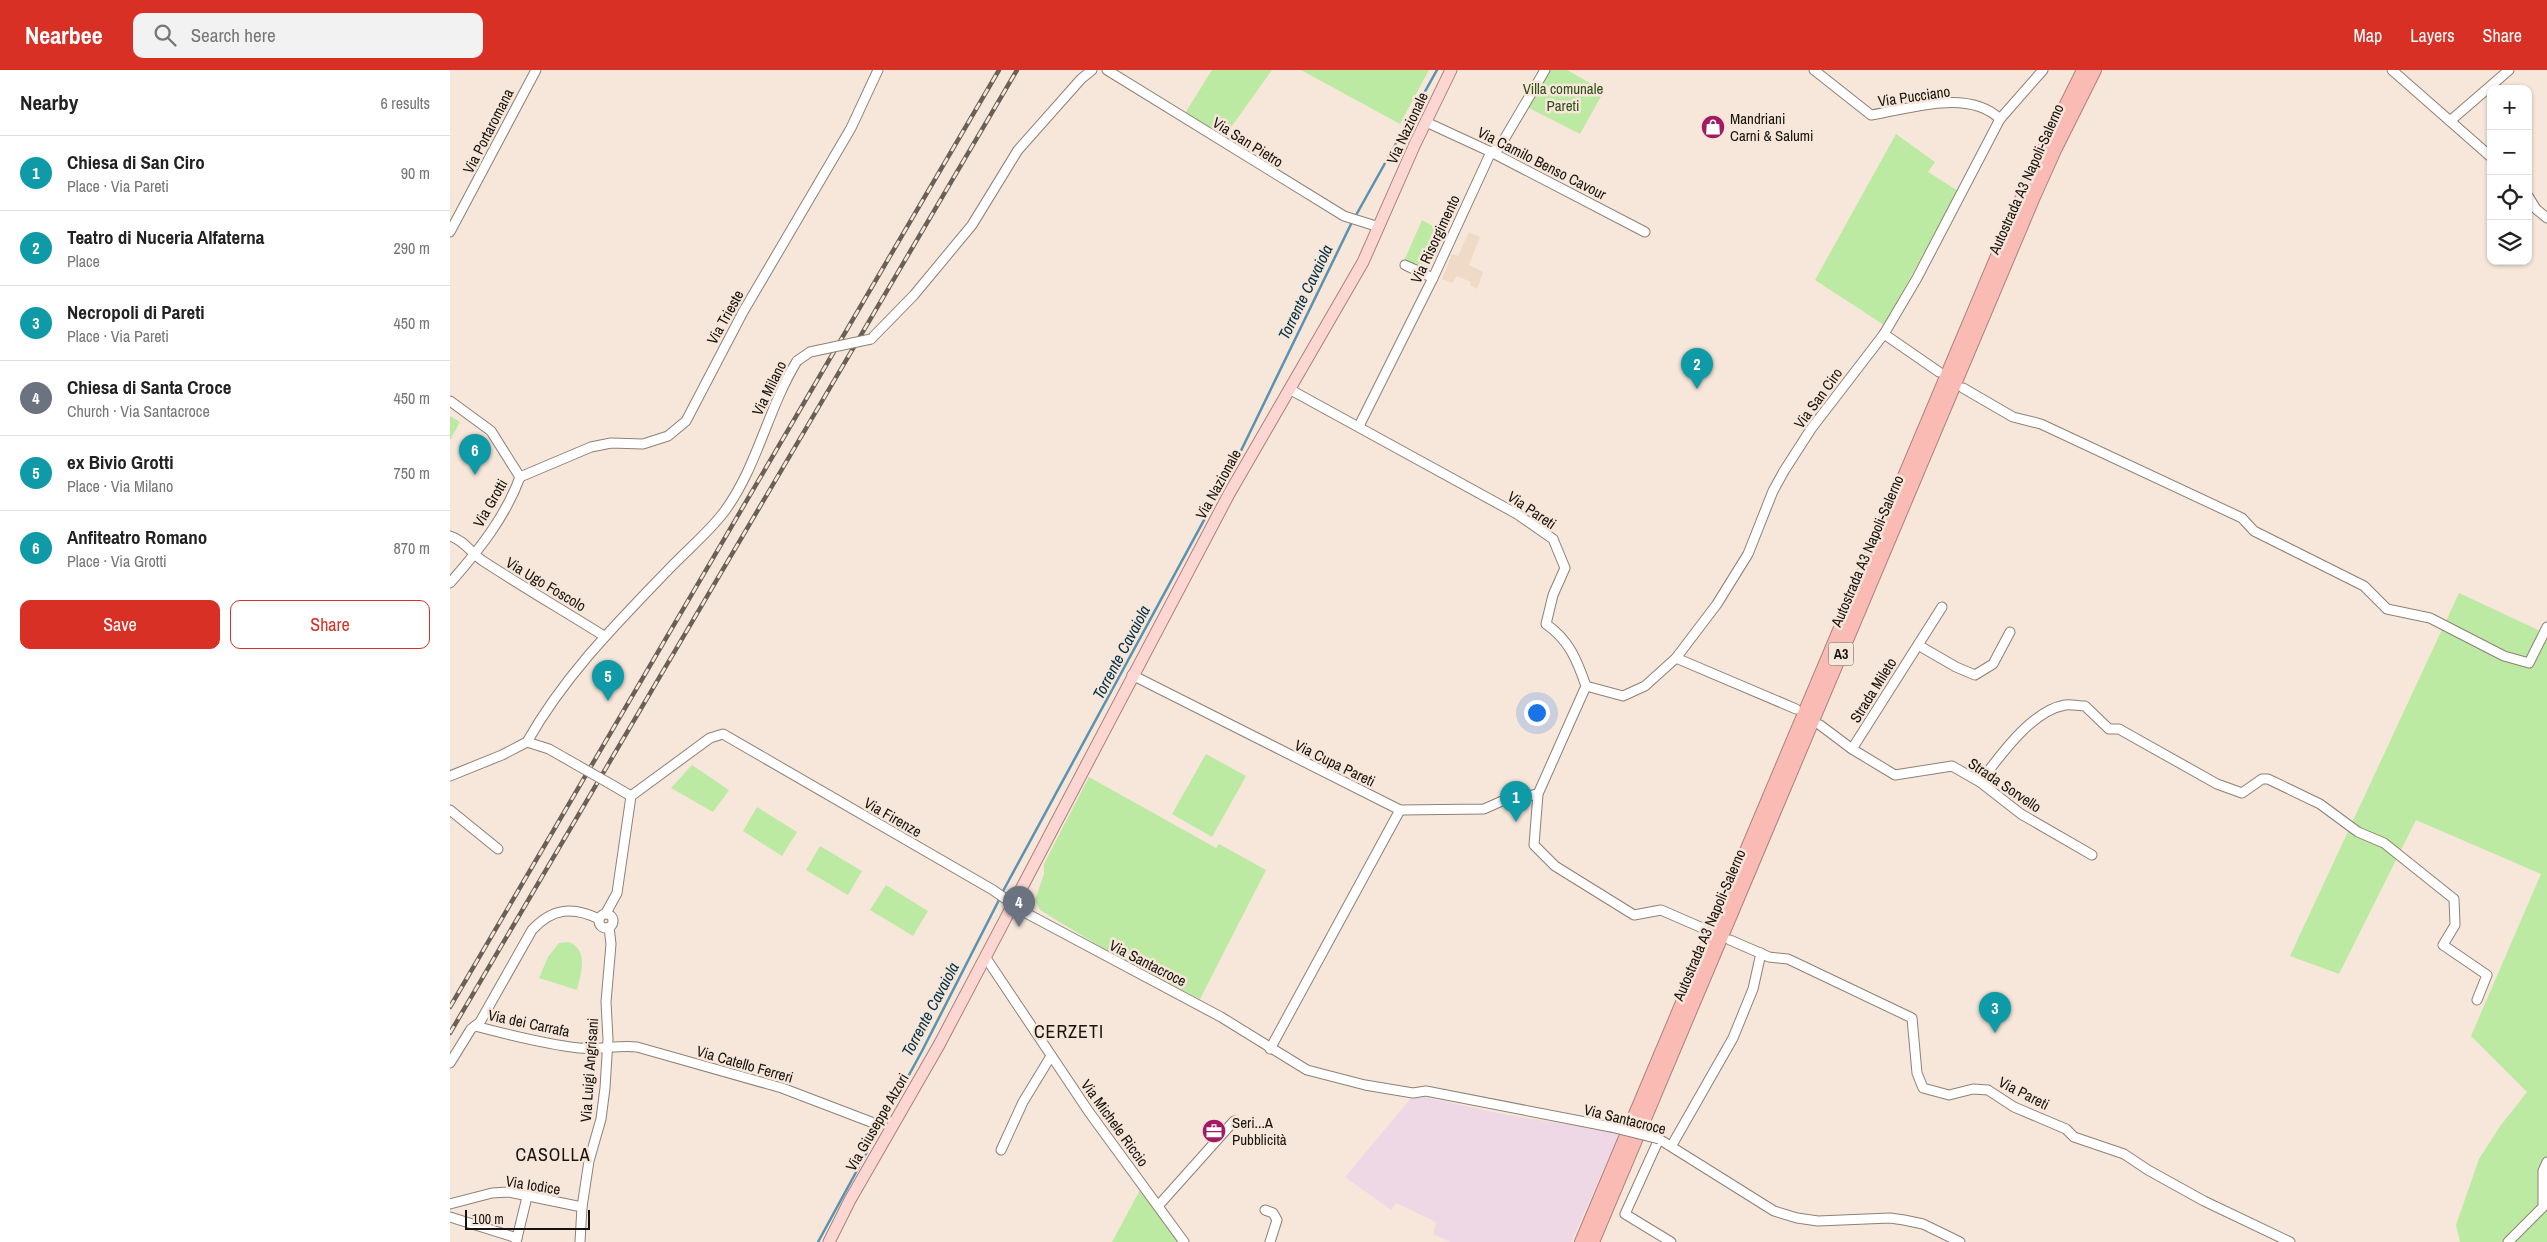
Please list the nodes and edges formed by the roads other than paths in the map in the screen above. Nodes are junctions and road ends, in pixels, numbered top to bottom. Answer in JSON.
{"nodes":[{"id":1,"x":536,"y":70,"type":"edge"},
{"id":2,"x":878,"y":70,"type":"edge"},
{"id":3,"x":1092,"y":70,"type":"edge"},
{"id":4,"x":1108,"y":70,"type":"edge"},
{"id":5,"x":1450,"y":70,"type":"edge"},
{"id":6,"x":1545,"y":70,"type":"edge"},
{"id":7,"x":1814,"y":70,"type":"edge"},
{"id":8,"x":2043,"y":70,"type":"edge"},
{"id":9,"x":2083,"y":70,"type":"edge"},
{"id":10,"x":2095,"y":70,"type":"edge"},
{"id":11,"x":2392,"y":70,"type":"edge"},
{"id":12,"x":2509,"y":70,"type":"edge"},
{"id":13,"x":2000,"y":119,"type":"junction"},
{"id":14,"x":2450,"y":121,"type":"junction"},
{"id":15,"x":1426,"y":122,"type":"junction"},
{"id":16,"x":1491,"y":152,"type":"junction"},
{"id":17,"x":2487,"y":153,"type":"edge"},
{"id":18,"x":2532,"y":202,"type":"edge"},
{"id":19,"x":2547,"y":218,"type":"edge"},
{"id":20,"x":1379,"y":227,"type":"junction"},
{"id":21,"x":450,"y":232,"type":"edge"},
{"id":22,"x":1645,"y":232,"type":"dead end"},
{"id":23,"x":1405,"y":265,"type":"dead end"},
{"id":24,"x":1433,"y":278,"type":"junction"},
{"id":25,"x":1884,"y":334,"type":"junction"},
{"id":26,"x":1939,"y":372,"type":"dead end"},
{"id":27,"x":1963,"y":388,"type":"dead end"},
{"id":28,"x":1289,"y":389,"type":"junction"},
{"id":29,"x":450,"y":401,"type":"edge"},
{"id":30,"x":1359,"y":426,"type":"junction"},
{"id":31,"x":520,"y":477,"type":"junction"},
{"id":32,"x":450,"y":536,"type":"edge"},
{"id":33,"x":474,"y":556,"type":"junction"},
{"id":34,"x":450,"y":583,"type":"edge"},
{"id":35,"x":1942,"y":607,"type":"dead end"},
{"id":36,"x":2547,"y":627,"type":"edge"},
{"id":37,"x":2010,"y":632,"type":"dead end"},
{"id":38,"x":604,"y":636,"type":"junction"},
{"id":39,"x":1918,"y":645,"type":"junction"},
{"id":40,"x":1676,"y":658,"type":"junction"},
{"id":41,"x":1132,"y":676,"type":"junction"},
{"id":42,"x":1586,"y":686,"type":"junction"},
{"id":43,"x":1796,"y":709,"type":"dead end"},
{"id":44,"x":1820,"y":725,"type":"dead end"},
{"id":45,"x":527,"y":742,"type":"junction"},
{"id":46,"x":1852,"y":749,"type":"junction"},
{"id":47,"x":450,"y":776,"type":"edge"},
{"id":48,"x":1980,"y":782,"type":"junction"},
{"id":49,"x":1538,"y":794,"type":"junction"},
{"id":50,"x":631,"y":796,"type":"junction"},
{"id":51,"x":450,"y":810,"type":"edge"},
{"id":52,"x":1400,"y":810,"type":"junction"},
{"id":53,"x":498,"y":849,"type":"dead end"},
{"id":54,"x":2092,"y":855,"type":"dead end"},
{"id":55,"x":1010,"y":905,"type":"junction"},
{"id":56,"x":607,"y":920,"type":"junction"},
{"id":57,"x":1706,"y":930,"type":"dead end"},
{"id":58,"x":1730,"y":940,"type":"dead end"},
{"id":59,"x":1761,"y":954,"type":"junction"},
{"id":60,"x":986,"y":958,"type":"junction"},
{"id":61,"x":2477,"y":1000,"type":"dead end"},
{"id":62,"x":475,"y":1026,"type":"junction"},
{"id":63,"x":608,"y":1046,"type":"junction"},
{"id":64,"x":1270,"y":1049,"type":"junction"},
{"id":65,"x":1051,"y":1056,"type":"junction"},
{"id":66,"x":450,"y":1063,"type":"edge"},
{"id":67,"x":1234,"y":1121,"type":"dead end"},
{"id":68,"x":870,"y":1122,"type":"dead end"},
{"id":69,"x":1660,"y":1139,"type":"junction"},
{"id":70,"x":1672,"y":1145,"type":"junction"},
{"id":71,"x":1001,"y":1150,"type":"dead end"},
{"id":72,"x":2547,"y":1162,"type":"edge"},
{"id":73,"x":527,"y":1197,"type":"junction"},
{"id":74,"x":450,"y":1204,"type":"edge"},
{"id":75,"x":1158,"y":1206,"type":"junction"},
{"id":76,"x":582,"y":1207,"type":"junction"},
{"id":77,"x":1265,"y":1210,"type":"dead end"},
{"id":78,"x":450,"y":1217,"type":"edge"},
{"id":79,"x":516,"y":1240,"type":"edge"},
{"id":80,"x":580,"y":1242,"type":"edge"},
{"id":81,"x":829,"y":1242,"type":"edge"},
{"id":82,"x":1184,"y":1242,"type":"edge"},
{"id":83,"x":1270,"y":1242,"type":"edge"},
{"id":84,"x":1581,"y":1242,"type":"edge"},
{"id":85,"x":1593,"y":1242,"type":"edge"},
{"id":86,"x":1671,"y":1242,"type":"edge"},
{"id":87,"x":1960,"y":1242,"type":"edge"},
{"id":88,"x":2290,"y":1242,"type":"edge"},
{"id":89,"x":2508,"y":1242,"type":"edge"}],
"edges":[{"from":1,"to":21,"type":"street","name":"Via Portaromana"},
{"from":2,"to":31,"type":"street","name":"Via Trieste"},
{"from":3,"to":38,"type":"street","name":"Via Milano","bridge":true},
{"from":4,"to":20,"type":"street","name":"Via San Pietro"},
{"from":5,"to":15,"type":"main road","name":"Via Nazionale"},
{"from":6,"to":16,"type":"street","name":"Via Risorgimento"},
{"from":7,"to":13,"type":"street","name":"Via Pucciano"},
{"from":8,"to":13,"type":"street","name":"Via San Ciro"},
{"from":9,"to":84,"type":"highway","name":"Autostrada A3 Napoli-Salerno","number":"A3"},
{"from":10,"to":85,"type":"highway","name":"Autostrada A3 Napoli-Salerno","number":"A3"},
{"from":11,"to":14,"type":"street"},
{"from":12,"to":14,"type":"street"},
{"from":13,"to":25,"type":"street","name":"Via San Ciro"},
{"from":14,"to":17,"type":"street"},
{"from":15,"to":16,"type":"street","name":"Via Camilo Benso Cavour"},
{"from":15,"to":20,"type":"main road","name":"Via Nazionale"},
{"from":16,"to":22,"type":"street","name":"Via Camilo Benso Cavour"},
{"from":16,"to":24,"type":"street","name":"Via Risorgimento"},
{"from":18,"to":19,"type":"street"},
{"from":20,"to":28,"type":"main road","name":"Via Nazionale"},
{"from":23,"to":24,"type":"street"},
{"from":24,"to":30,"type":"street","name":"Via Risorgimento"},
{"from":25,"to":26,"type":"street"},
{"from":25,"to":40,"type":"street","name":"Via San Ciro"},
{"from":27,"to":36,"type":"street"},
{"from":28,"to":30,"type":"street","name":"Via Pareti"},
{"from":28,"to":41,"type":"main road","name":"Via Nazionale"},
{"from":29,"to":31,"type":"street","name":"Via Grotti"},
{"from":30,"to":42,"type":"street","name":"Via Pareti"},
{"from":31,"to":33,"type":"street","name":"Via Grotti"},
{"from":32,"to":33,"type":"street","name":"Via Ugo Foscolo"},
{"from":33,"to":34,"type":"street","name":"Via Grotti"},
{"from":33,"to":38,"type":"street","name":"Via Ugo Foscolo"},
{"from":35,"to":39,"type":"street","name":"Strada Mileto"},
{"from":37,"to":39,"type":"street"},
{"from":38,"to":45,"type":"street","name":"Via Milano"},
{"from":39,"to":46,"type":"street","name":"Strada Mileto"},
{"from":40,"to":42,"type":"street","name":"Via San Ciro"},
{"from":40,"to":43,"type":"street"},
{"from":41,"to":52,"type":"street","name":"Via Cupa Pareti"},
{"from":41,"to":55,"type":"main road","name":"Via Nazionale"},
{"from":42,"to":49,"type":"street"},
{"from":44,"to":46,"type":"street","name":"Strada Sorvello"},
{"from":45,"to":47,"type":"street"},
{"from":45,"to":50,"type":"street","bridge":true},
{"from":46,"to":48,"type":"street","name":"Strada Sorvello"},
{"from":48,"to":54,"type":"street","name":"Strada Sorvello"},
{"from":48,"to":61,"type":"street"},
{"from":49,"to":52,"type":"street","name":"Via Cupa Pareti"},
{"from":49,"to":57,"type":"street"},
{"from":50,"to":55,"type":"street","name":"Via Firenze"},
{"from":50,"to":56,"type":"street","name":"Via Luigi Angrisani"},
{"from":51,"to":53,"type":"street"},
{"from":52,"to":64,"type":"street"},
{"from":55,"to":60,"type":"main road","name":"Via Giuseppe Atzori"},
{"from":55,"to":64,"type":"street","name":"Via Santacroce"},
{"from":56,"to":62,"type":"street"},
{"from":56,"to":63,"type":"street","name":"Via Luigi Angrisani"},
{"from":58,"to":59,"type":"street","name":"Via Pareti"},
{"from":59,"to":70,"type":"street"},
{"from":59,"to":88,"type":"street","name":"Via Pareti"},
{"from":60,"to":65,"type":"street","name":"Via Michele Riccio"},
{"from":60,"to":81,"type":"main road","name":"Via Giuseppe Atzori"},
{"from":62,"to":63,"type":"street","name":"Via dei Carrafa"},
{"from":62,"to":66,"type":"street"},
{"from":63,"to":68,"type":"street","name":"Via Catello Ferreri"},
{"from":63,"to":76,"type":"street","name":"Via Luigi Angrisani"},
{"from":64,"to":69,"type":"street","name":"Via Santacroce","bridge":true},
{"from":65,"to":71,"type":"street"},
{"from":65,"to":75,"type":"street","name":"Via Michele Riccio"},
{"from":67,"to":75,"type":"street"},
{"from":69,"to":70,"type":"street","name":"Via Santacroce"},
{"from":69,"to":86,"type":"street"},
{"from":70,"to":87,"type":"street","name":"Via Santacroce"},
{"from":72,"to":89,"type":"street"},
{"from":73,"to":74,"type":"street","name":"Via Iodice"},
{"from":73,"to":76,"type":"street","name":"Via Iodice"},
{"from":73,"to":79,"type":"street"},
{"from":75,"to":82,"type":"street","name":"Via Michele Riccio"},
{"from":76,"to":80,"type":"street","name":"Via Luigi Angrisani"},
{"from":77,"to":83,"type":"street"},
{"from":78,"to":79,"type":"street"}]}
